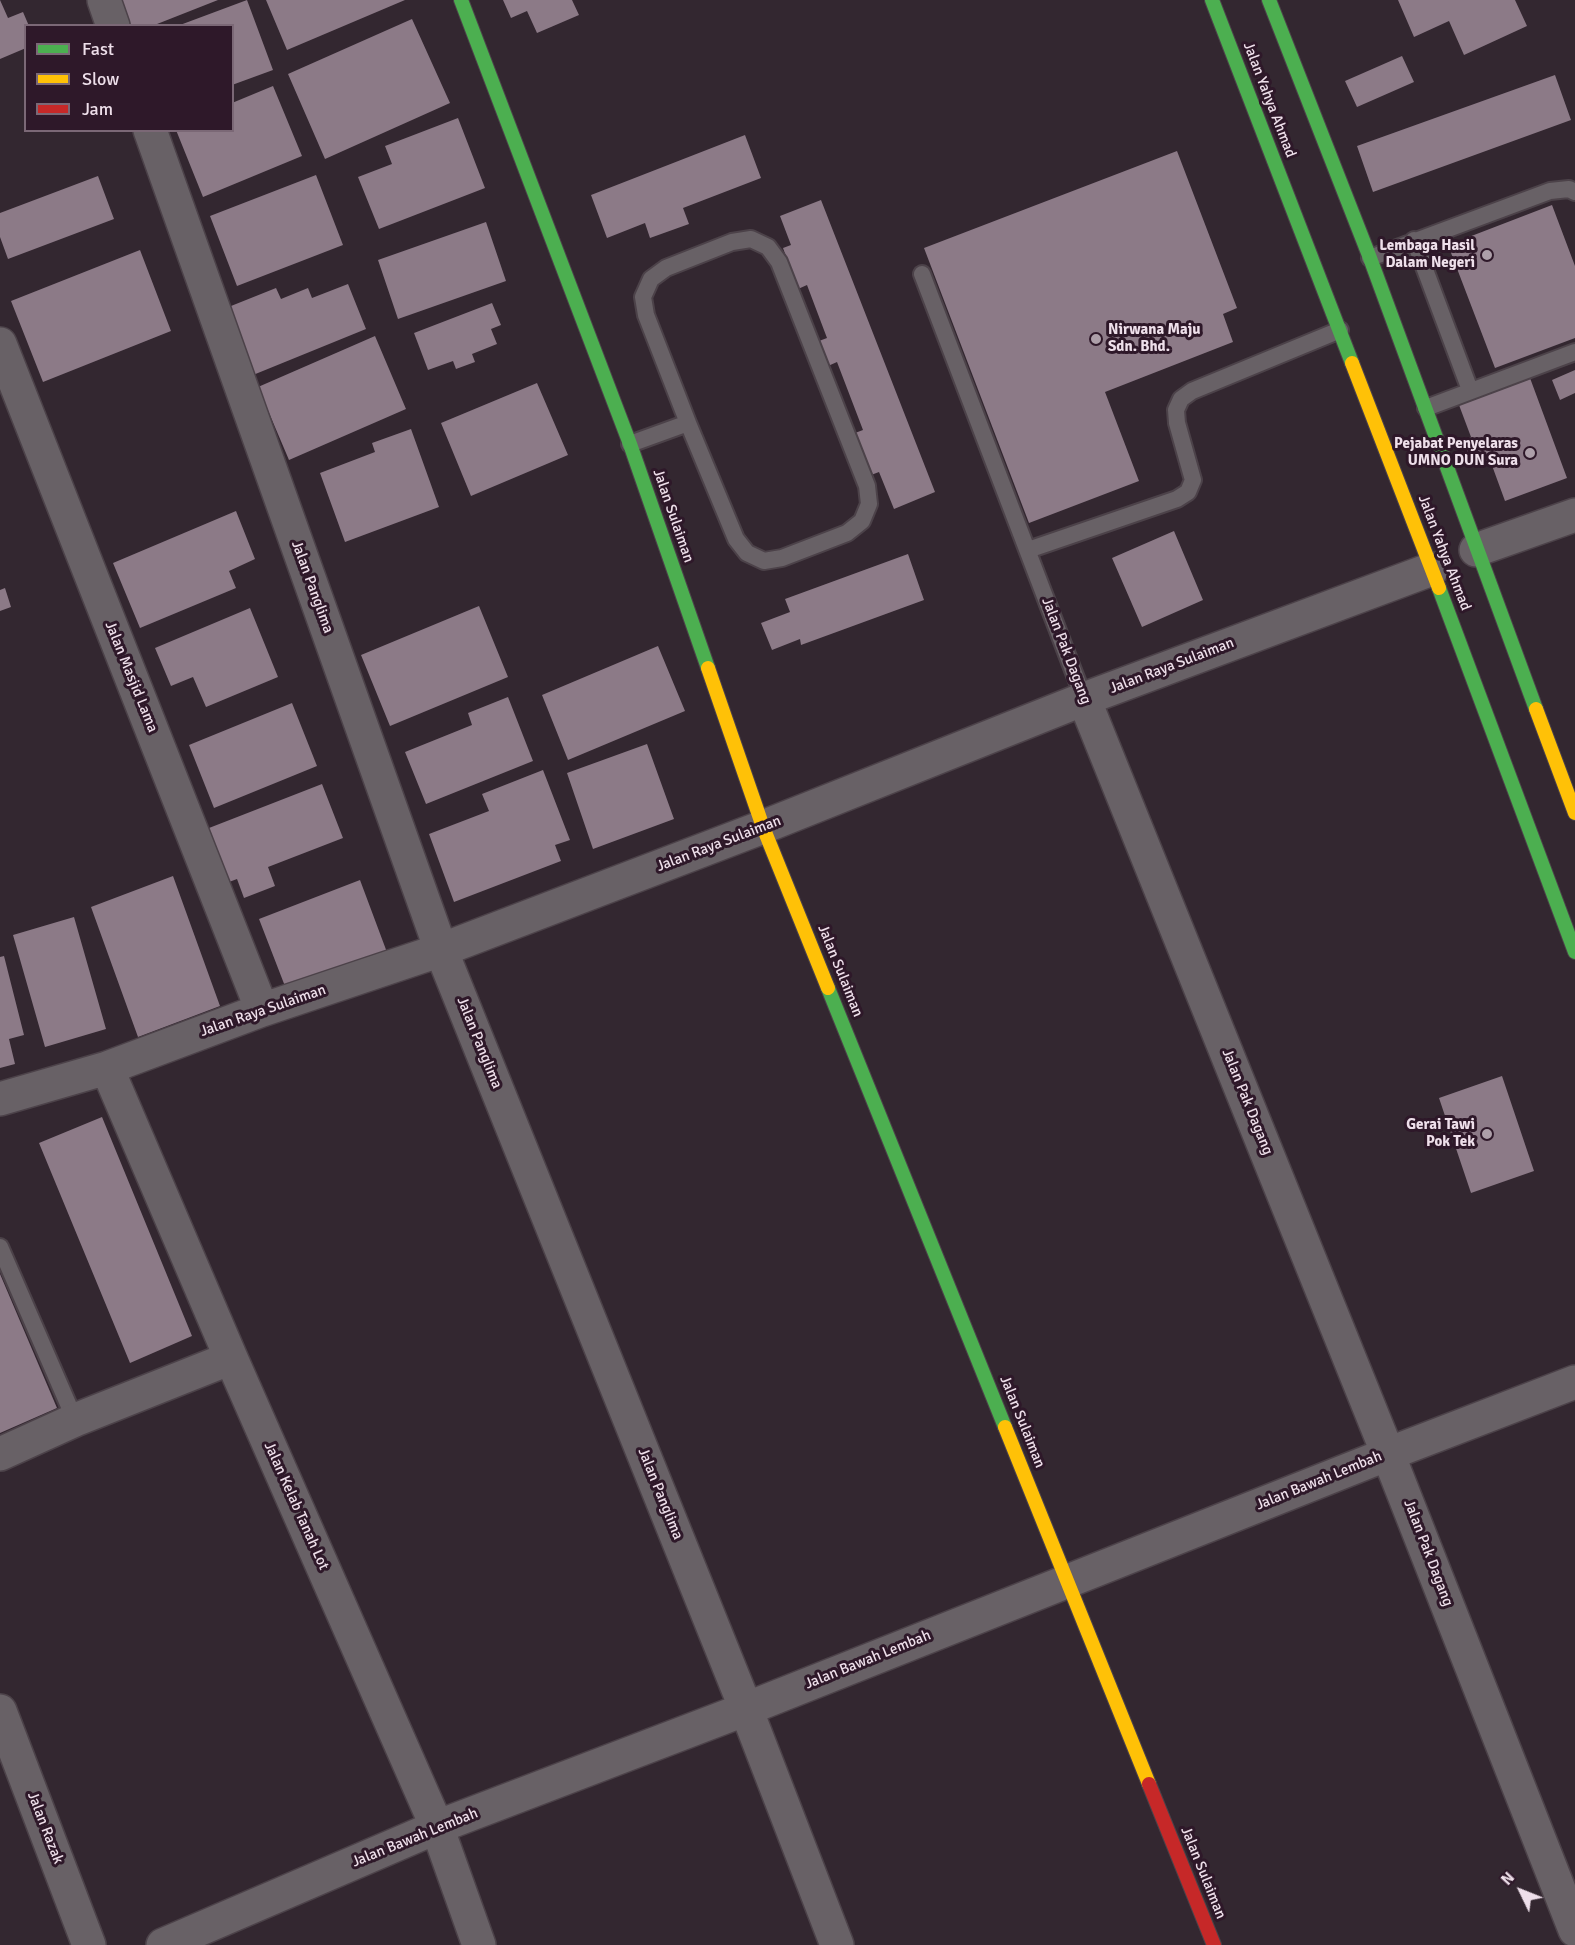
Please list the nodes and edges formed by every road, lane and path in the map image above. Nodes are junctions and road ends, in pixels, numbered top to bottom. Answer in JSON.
{"nodes":[{"id":1,"x":104,"y":0,"type":"edge"},
{"id":2,"x":461,"y":0,"type":"edge"},
{"id":3,"x":1212,"y":0,"type":"edge"},
{"id":4,"x":1269,"y":0,"type":"edge"},
{"id":5,"x":112,"y":24,"type":"edge"},
{"id":6,"x":151,"y":132,"type":"edge"},
{"id":7,"x":1575,"y":192,"type":"edge"},
{"id":8,"x":1414,"y":240,"type":"junction"},
{"id":9,"x":1370,"y":258,"type":"junction"},
{"id":10,"x":922,"y":274,"type":"dead end"},
{"id":11,"x":1340,"y":330,"type":"junction"},
{"id":12,"x":0,"y":344,"type":"edge"},
{"id":13,"x":1575,"y":352,"type":"edge"},
{"id":14,"x":1470,"y":390,"type":"junction"},
{"id":15,"x":1426,"y":408,"type":"junction"},
{"id":16,"x":688,"y":423,"type":"junction"},
{"id":17,"x":630,"y":444,"type":"junction"},
{"id":18,"x":1575,"y":514,"type":"edge"},
{"id":19,"x":1028,"y":550,"type":"junction"},
{"id":20,"x":1476,"y":550,"type":"junction"},
{"id":21,"x":1432,"y":569,"type":"junction"},
{"id":22,"x":1084,"y":699,"type":"junction"},
{"id":23,"x":1575,"y":813,"type":"edge"},
{"id":24,"x":763,"y":827,"type":"junction"},
{"id":25,"x":441,"y":950,"type":"junction"},
{"id":26,"x":1575,"y":952,"type":"edge"},
{"id":27,"x":262,"y":1010,"type":"junction"},
{"id":28,"x":107,"y":1068,"type":"junction"},
{"id":29,"x":0,"y":1100,"type":"edge"},
{"id":30,"x":0,"y":1247,"type":"edge"},
{"id":31,"x":231,"y":1358,"type":"junction"},
{"id":32,"x":1575,"y":1382,"type":"edge"},
{"id":33,"x":75,"y":1420,"type":"junction"},
{"id":34,"x":0,"y":1454,"type":"edge"},
{"id":35,"x":1389,"y":1454,"type":"junction"},
{"id":36,"x":1068,"y":1580,"type":"junction"},
{"id":37,"x":746,"y":1709,"type":"junction"},
{"id":38,"x":0,"y":1712,"type":"edge"},
{"id":39,"x":436,"y":1827,"type":"junction"},
{"id":40,"x":1575,"y":1930,"type":"edge"},
{"id":41,"x":89,"y":1945,"type":"edge"},
{"id":42,"x":163,"y":1945,"type":"edge"},
{"id":43,"x":480,"y":1945,"type":"edge"},
{"id":44,"x":837,"y":1945,"type":"edge"},
{"id":45,"x":1214,"y":1945,"type":"edge"}],
"edges":[{"from":1,"to":5,"type":"street"},
{"from":2,"to":17,"type":"street","name":"Jalan Sulaiman"},
{"from":3,"to":11,"type":"street","name":"Jalan Yahya Ahmad"},
{"from":4,"to":9,"type":"street","name":"Jalan Yahya Ahmad"},
{"from":6,"to":25,"type":"street","name":"Jalan Panglima"},
{"from":7,"to":8,"type":"lane"},
{"from":8,"to":9,"type":"lane"},
{"from":8,"to":14,"type":"lane"},
{"from":9,"to":15,"type":"street","name":"Jalan Yahya Ahmad"},
{"from":10,"to":19,"type":"lane","name":"Jalan Pak Dagang"},
{"from":11,"to":19,"type":"lane"},
{"from":11,"to":21,"type":"street","name":"Jalan Yahya Ahmad"},
{"from":12,"to":27,"type":"street","name":"Jalan Masjid Lama"},
{"from":13,"to":14,"type":"lane"},
{"from":14,"to":15,"type":"lane"},
{"from":15,"to":20,"type":"street","name":"Jalan Yahya Ahmad"},
{"from":16,"to":16,"type":"lane"},
{"from":16,"to":17,"type":"lane"},
{"from":17,"to":24,"type":"street","name":"Jalan Sulaiman"},
{"from":18,"to":20,"type":"street"},
{"from":19,"to":22,"type":"lane","name":"Jalan Pak Dagang"},
{"from":20,"to":23,"type":"street","name":"Jalan Yahya Ahmad"},
{"from":21,"to":22,"type":"street","name":"Jalan Raya Sulaiman"},
{"from":21,"to":26,"type":"street","name":"Jalan Yahya Ahmad"},
{"from":22,"to":24,"type":"street","name":"Jalan Raya Sulaiman"},
{"from":22,"to":35,"type":"street","name":"Jalan Pak Dagang"},
{"from":24,"to":25,"type":"street","name":"Jalan Raya Sulaiman"},
{"from":24,"to":36,"type":"street","name":"Jalan Sulaiman"},
{"from":25,"to":27,"type":"street","name":"Jalan Raya Sulaiman"},
{"from":25,"to":37,"type":"street","name":"Jalan Panglima"},
{"from":27,"to":28,"type":"street","name":"Jalan Raya Sulaiman"},
{"from":28,"to":29,"type":"street","name":"Jalan Raya Sulaiman"},
{"from":28,"to":31,"type":"street","name":"Jalan Kelab Tanah Lot"},
{"from":30,"to":33,"type":"lane"},
{"from":31,"to":33,"type":"street"},
{"from":31,"to":39,"type":"street","name":"Jalan Kelab Tanah Lot"},
{"from":32,"to":35,"type":"street","name":"Jalan Bawah Lembah"},
{"from":33,"to":34,"type":"street"},
{"from":35,"to":36,"type":"street","name":"Jalan Bawah Lembah"},
{"from":35,"to":40,"type":"street","name":"Jalan Pak Dagang"},
{"from":36,"to":37,"type":"street","name":"Jalan Bawah Lembah"},
{"from":36,"to":45,"type":"street","name":"Jalan Sulaiman"},
{"from":37,"to":39,"type":"street","name":"Jalan Bawah Lembah"},
{"from":37,"to":44,"type":"street","name":"Jalan Panglima"},
{"from":38,"to":41,"type":"street","name":"Jalan Razak"},
{"from":39,"to":42,"type":"street","name":"Jalan Bawah Lembah"},
{"from":39,"to":43,"type":"street","name":"Jalan Kelab Tanah Lot"}]}
